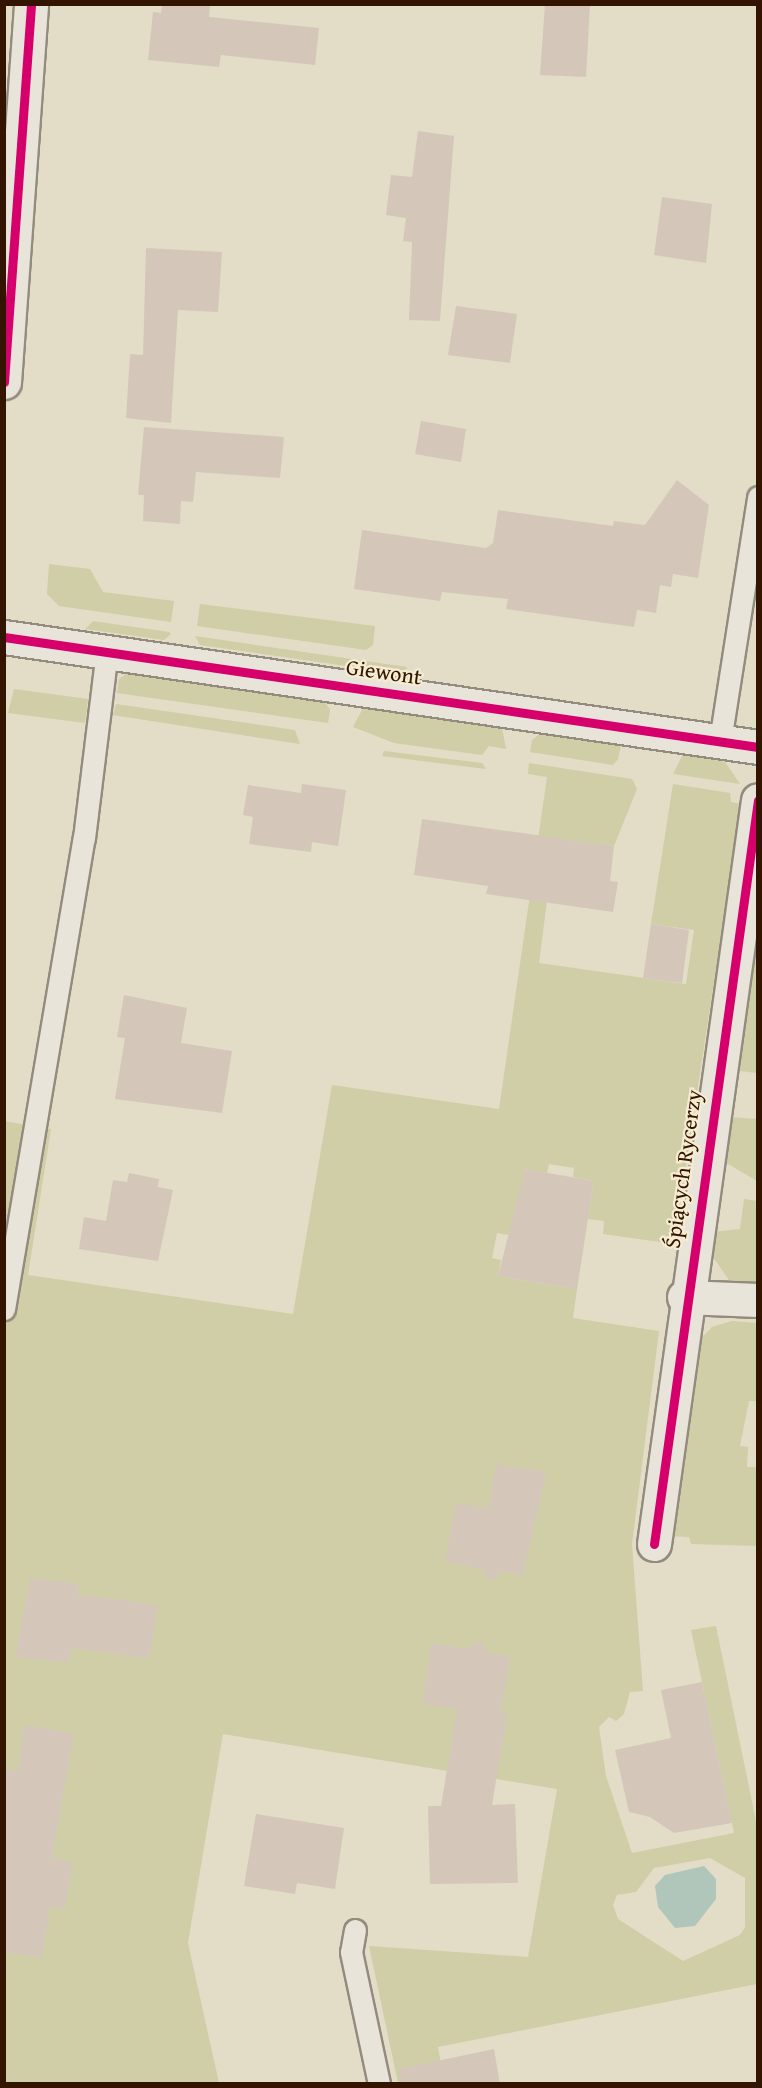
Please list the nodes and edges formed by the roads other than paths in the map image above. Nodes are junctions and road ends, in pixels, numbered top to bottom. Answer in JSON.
{"nodes":[{"id":1,"x":31,"y":4,"type":"edge"},
{"id":2,"x":4,"y":382,"type":"edge"},
{"id":3,"x":758,"y":497,"type":"edge"},
{"id":4,"x":4,"y":637,"type":"edge"},
{"id":5,"x":107,"y":651,"type":"junction"},
{"id":6,"x":720,"y":741,"type":"junction"},
{"id":7,"x":758,"y":747,"type":"edge"},
{"id":8,"x":758,"y":800,"type":"edge"},
{"id":9,"x":684,"y":1297,"type":"junction"},
{"id":10,"x":758,"y":1300,"type":"edge"},
{"id":11,"x":4,"y":1309,"type":"edge"},
{"id":12,"x":654,"y":1544,"type":"dead end"},
{"id":13,"x":355,"y":1930,"type":"dead end"},
{"id":14,"x":379,"y":2084,"type":"edge"}],
"edges":[{"from":1,"to":2,"type":"street"},
{"from":3,"to":6,"type":"lane"},
{"from":4,"to":5,"type":"street","name":"Giewont"},
{"from":5,"to":6,"type":"street","name":"Giewont"},
{"from":5,"to":11,"type":"lane"},
{"from":6,"to":7,"type":"street","name":"Giewont"},
{"from":8,"to":9,"type":"street","name":"Śpiących Rycerzy"},
{"from":9,"to":10,"type":"street"},
{"from":9,"to":12,"type":"street","name":"Śpiących Rycerzy"},
{"from":13,"to":14,"type":"lane"}]}
